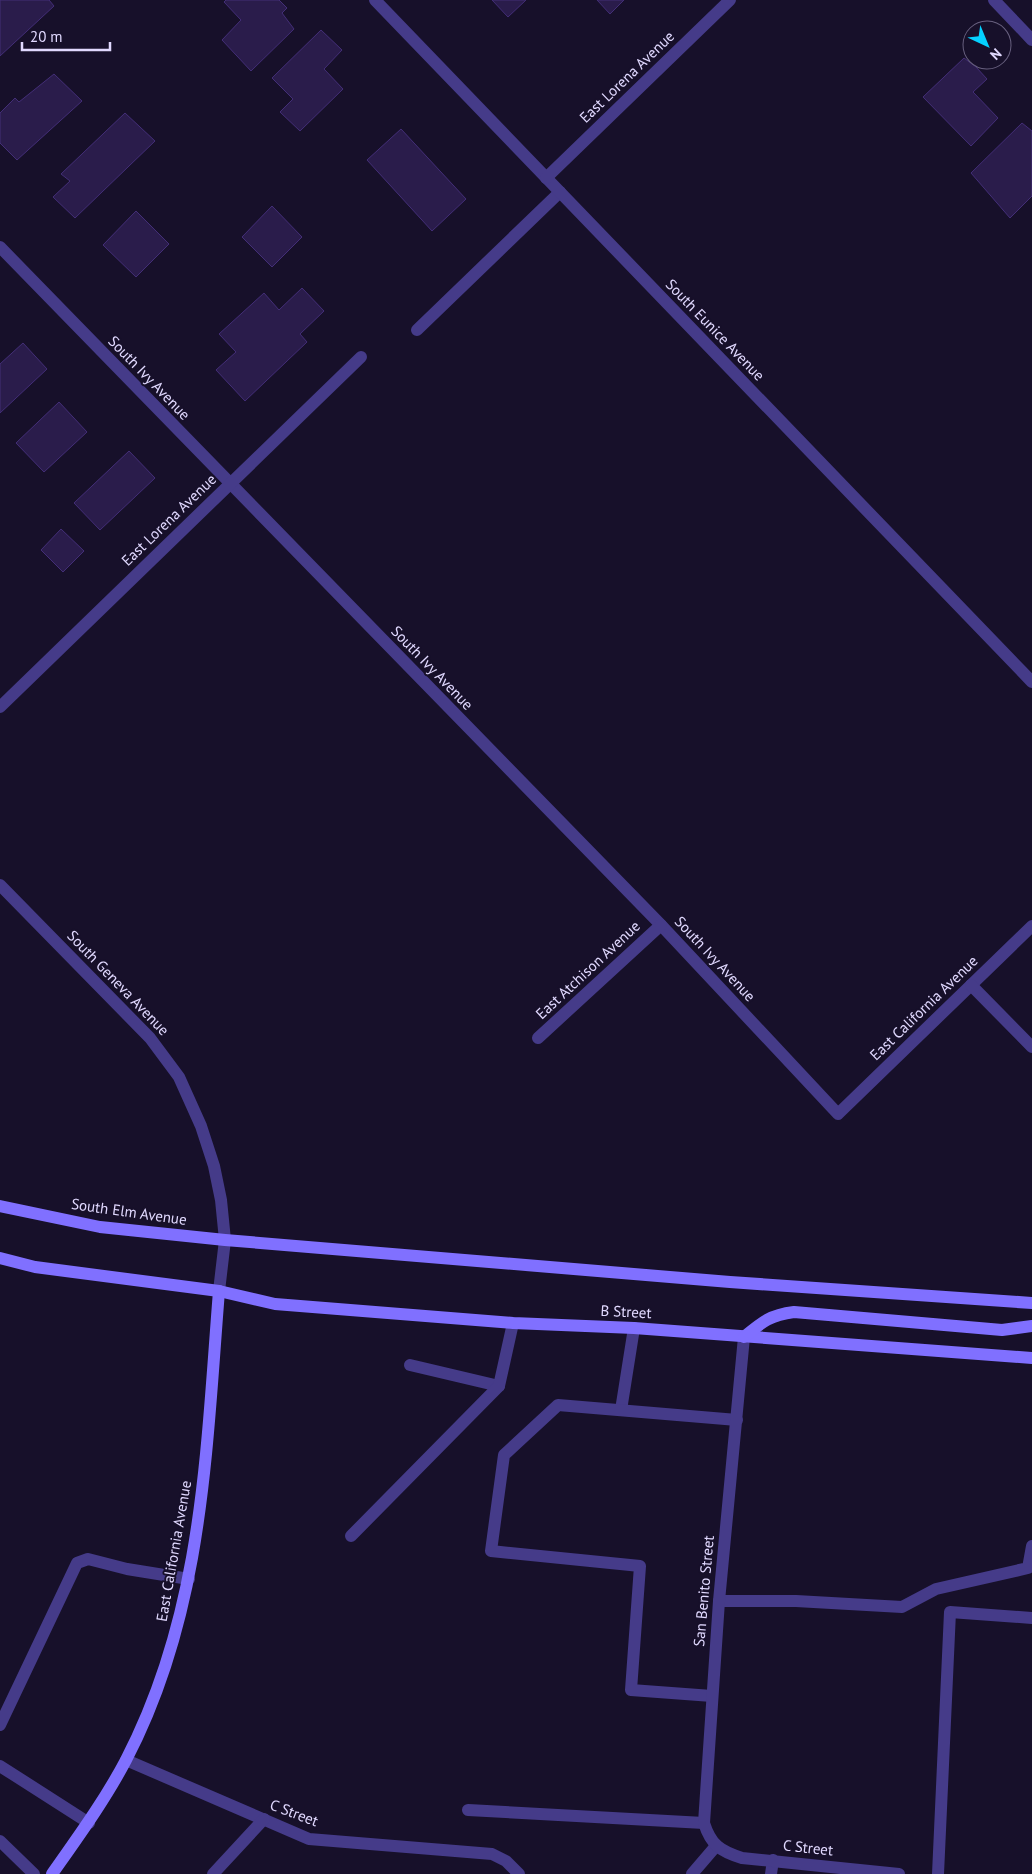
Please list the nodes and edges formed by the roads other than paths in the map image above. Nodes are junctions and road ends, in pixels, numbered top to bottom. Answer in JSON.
{"nodes":[{"id":1,"x":375,"y":0,"type":"edge"},
{"id":2,"x":730,"y":0,"type":"edge"},
{"id":3,"x":994,"y":0,"type":"edge"},
{"id":4,"x":1032,"y":40,"type":"edge"},
{"id":5,"x":546,"y":178,"type":"junction"},
{"id":6,"x":560,"y":192,"type":"junction"},
{"id":7,"x":0,"y":247,"type":"edge"},
{"id":8,"x":417,"y":330,"type":"dead end"},
{"id":9,"x":361,"y":357,"type":"dead end"},
{"id":10,"x":229,"y":484,"type":"junction"},
{"id":11,"x":1032,"y":682,"type":"edge"},
{"id":12,"x":0,"y":707,"type":"edge"},
{"id":13,"x":0,"y":885,"type":"edge"},
{"id":14,"x":661,"y":925,"type":"junction"},
{"id":15,"x":1032,"y":926,"type":"edge"},
{"id":16,"x":971,"y":985,"type":"junction"},
{"id":17,"x":538,"y":1038,"type":"dead end"},
{"id":18,"x":1032,"y":1047,"type":"edge"},
{"id":19,"x":838,"y":1114,"type":"joint"},
{"id":20,"x":0,"y":1206,"type":"edge"},
{"id":21,"x":225,"y":1240,"type":"junction"},
{"id":22,"x":0,"y":1258,"type":"edge"},
{"id":23,"x":219,"y":1292,"type":"junction"},
{"id":24,"x":1032,"y":1303,"type":"edge"},
{"id":25,"x":513,"y":1323,"type":"junction"},
{"id":26,"x":1032,"y":1326,"type":"edge"},
{"id":27,"x":634,"y":1328,"type":"junction"},
{"id":28,"x":744,"y":1337,"type":"junction"},
{"id":29,"x":1032,"y":1358,"type":"edge"},
{"id":30,"x":410,"y":1365,"type":"dead end"},
{"id":31,"x":499,"y":1386,"type":"junction"},
{"id":32,"x":621,"y":1410,"type":"junction"},
{"id":33,"x":737,"y":1420,"type":"junction"},
{"id":34,"x":351,"y":1536,"type":"dead end"},
{"id":35,"x":1032,"y":1546,"type":"edge"},
{"id":36,"x":189,"y":1579,"type":"junction"},
{"id":37,"x":719,"y":1601,"type":"junction"},
{"id":38,"x":1032,"y":1618,"type":"edge"},
{"id":39,"x":712,"y":1696,"type":"junction"},
{"id":40,"x":0,"y":1725,"type":"edge"},
{"id":41,"x":126,"y":1760,"type":"junction"},
{"id":42,"x":0,"y":1766,"type":"edge"},
{"id":43,"x":468,"y":1810,"type":"dead end"},
{"id":44,"x":264,"y":1819,"type":"junction"},
{"id":45,"x":89,"y":1823,"type":"junction"},
{"id":46,"x":704,"y":1823,"type":"junction"},
{"id":47,"x":0,"y":1841,"type":"edge"},
{"id":48,"x":716,"y":1846,"type":"junction"},
{"id":49,"x":773,"y":1860,"type":"junction"},
{"id":50,"x":850,"y":1871,"type":"edge"},
{"id":51,"x":34,"y":1874,"type":"edge"},
{"id":52,"x":52,"y":1874,"type":"edge"},
{"id":53,"x":213,"y":1874,"type":"edge"},
{"id":54,"x":519,"y":1874,"type":"edge"},
{"id":55,"x":692,"y":1874,"type":"edge"},
{"id":56,"x":771,"y":1874,"type":"edge"},
{"id":57,"x":899,"y":1874,"type":"edge"},
{"id":58,"x":938,"y":1874,"type":"edge"}],
"edges":[{"from":1,"to":5,"type":"street","name":"South Eunice Avenue"},
{"from":2,"to":5,"type":"street","name":"East Lorena Avenue"},
{"from":3,"to":4,"type":"street"},
{"from":5,"to":6,"type":"street","name":"South Eunice Avenue"},
{"from":6,"to":8,"type":"street"},
{"from":6,"to":11,"type":"street","name":"South Eunice Avenue"},
{"from":7,"to":10,"type":"street","name":"South Ivy Avenue"},
{"from":9,"to":10,"type":"street","name":"East Lorena Avenue"},
{"from":10,"to":12,"type":"street","name":"East Lorena Avenue"},
{"from":10,"to":14,"type":"street","name":"South Ivy Avenue"},
{"from":13,"to":21,"type":"street","name":"South Geneva Avenue"},
{"from":14,"to":17,"type":"street","name":"East Atchison Avenue"},
{"from":14,"to":19,"type":"street","name":"South Ivy Avenue"},
{"from":15,"to":16,"type":"street","name":"East California Avenue"},
{"from":16,"to":18,"type":"street"},
{"from":16,"to":19,"type":"street","name":"East California Avenue"},
{"from":20,"to":21,"type":"main road","name":"South Elm Avenue"},
{"from":21,"to":23,"type":"street","name":"South Geneva Avenue"},
{"from":21,"to":24,"type":"main road"},
{"from":22,"to":23,"type":"main road"},
{"from":23,"to":25,"type":"main road","name":"B Street"},
{"from":23,"to":36,"type":"main road","name":"East California Avenue"},
{"from":25,"to":27,"type":"main road","name":"B Street"},
{"from":25,"to":31,"type":"street"},
{"from":26,"to":28,"type":"main road"},
{"from":27,"to":28,"type":"main road","name":"B Street"},
{"from":27,"to":32,"type":"street"},
{"from":28,"to":29,"type":"main road","name":"B Street"},
{"from":28,"to":33,"type":"street","name":"San Benito Street"},
{"from":30,"to":31,"type":"street"},
{"from":31,"to":34,"type":"street"},
{"from":32,"to":33,"type":"street"},
{"from":32,"to":39,"type":"street"},
{"from":33,"to":37,"type":"street","name":"San Benito Street"},
{"from":35,"to":37,"type":"street"},
{"from":36,"to":40,"type":"street"},
{"from":36,"to":41,"type":"main road","name":"East California Avenue"},
{"from":37,"to":39,"type":"street","name":"San Benito Street"},
{"from":38,"to":58,"type":"street"},
{"from":39,"to":46,"type":"street","name":"San Benito Street"},
{"from":41,"to":44,"type":"street","name":"C Street"},
{"from":41,"to":45,"type":"main road","name":"East California Avenue"},
{"from":42,"to":45,"type":"street"},
{"from":43,"to":46,"type":"street"},
{"from":44,"to":53,"type":"street"},
{"from":44,"to":54,"type":"street","name":"C Street"},
{"from":45,"to":52,"type":"main road","name":"East California Avenue"},
{"from":46,"to":48,"type":"street"},
{"from":47,"to":51,"type":"street"},
{"from":48,"to":49,"type":"street","name":"C Street"},
{"from":48,"to":55,"type":"street"},
{"from":49,"to":50,"type":"street","name":"C Street"},
{"from":49,"to":56,"type":"street"},
{"from":50,"to":57,"type":"street","name":"C Street"}]}
